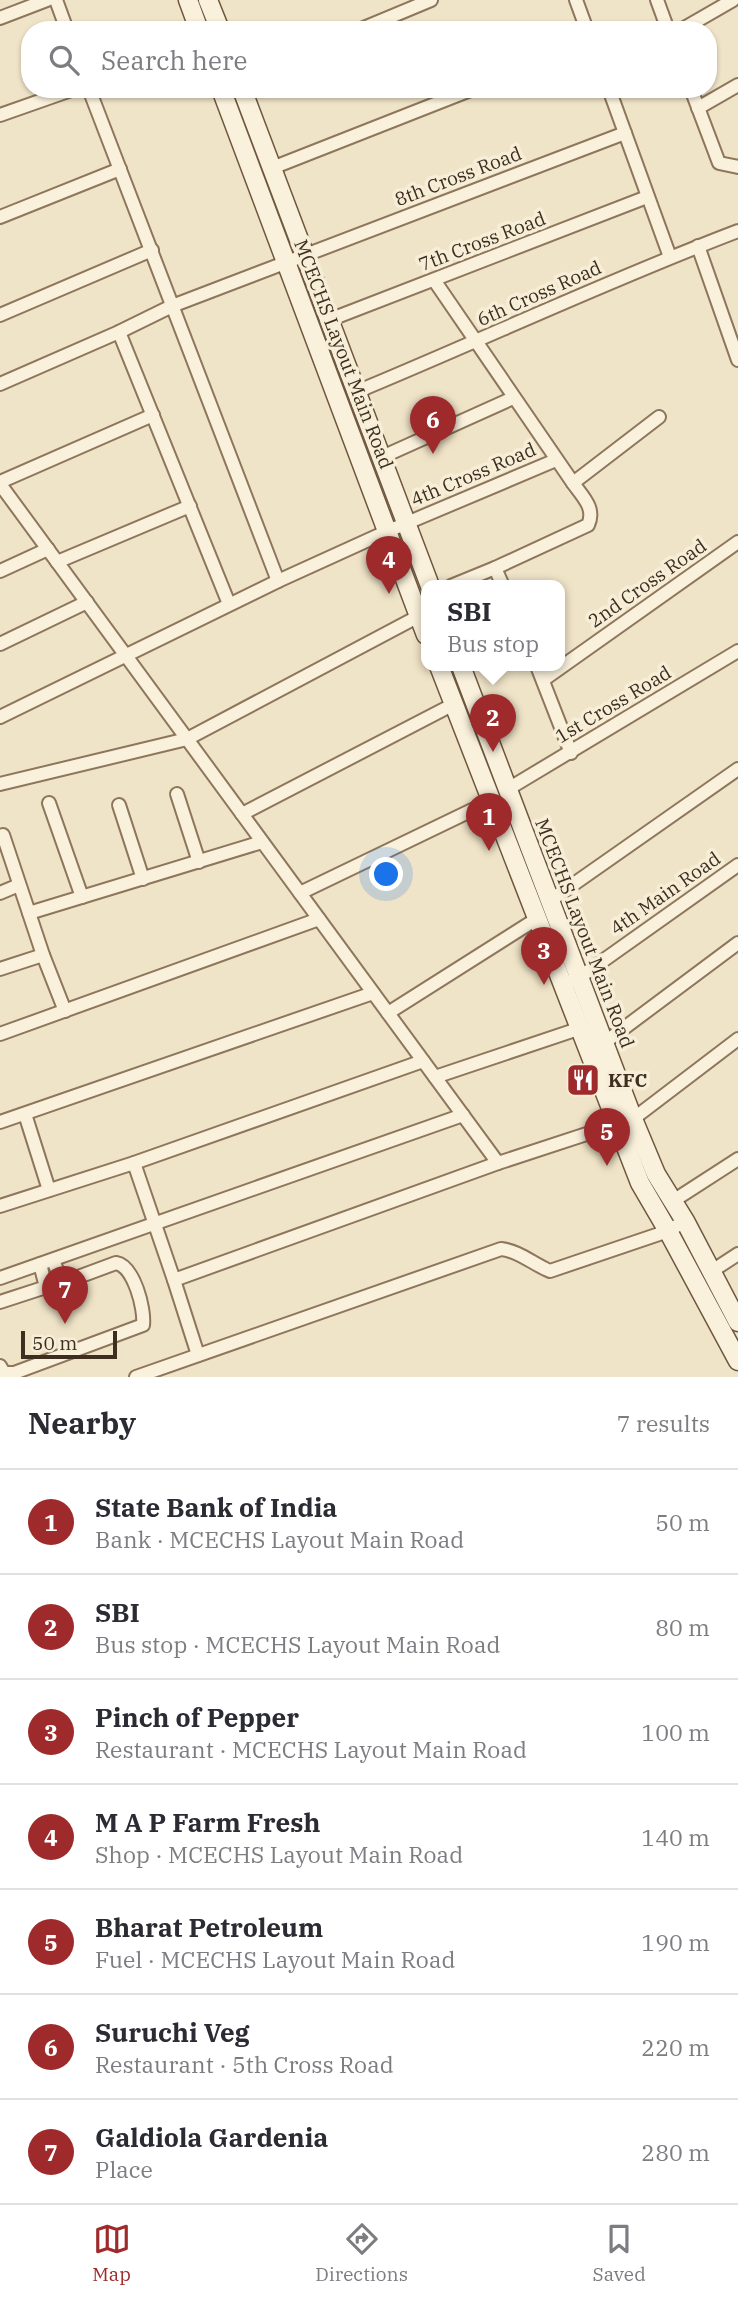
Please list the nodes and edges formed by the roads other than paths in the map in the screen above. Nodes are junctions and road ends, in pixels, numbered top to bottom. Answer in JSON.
{"nodes":[{"id":1,"x":47,"y":0,"type":"edge"},
{"id":2,"x":56,"y":0,"type":"edge"},
{"id":3,"x":188,"y":0,"type":"edge"},
{"id":4,"x":208,"y":0,"type":"edge"},
{"id":5,"x":431,"y":0,"type":"edge"},
{"id":6,"x":576,"y":0,"type":"edge"},
{"id":7,"x":657,"y":0,"type":"edge"},
{"id":8,"x":733,"y":0,"type":"edge"},
{"id":9,"x":0,"y":18,"type":"edge"},
{"id":10,"x":64,"y":21,"type":"edge"},
{"id":11,"x":196,"y":21,"type":"edge"},
{"id":12,"x":216,"y":21,"type":"edge"},
{"id":13,"x":381,"y":21,"type":"edge"},
{"id":14,"x":584,"y":21,"type":"edge"},
{"id":15,"x":665,"y":21,"type":"edge"},
{"id":16,"x":697,"y":21,"type":"edge"},
{"id":17,"x":738,"y":85,"type":"edge"},
{"id":18,"x":717,"y":97,"type":"edge"},
{"id":19,"x":48,"y":98,"type":"edge"},
{"id":20,"x":92,"y":98,"type":"edge"},
{"id":21,"x":224,"y":98,"type":"edge"},
{"id":22,"x":245,"y":98,"type":"edge"},
{"id":23,"x":449,"y":98,"type":"edge"},
{"id":24,"x":611,"y":98,"type":"edge"},
{"id":25,"x":694,"y":98,"type":"edge"},
{"id":26,"x":715,"y":98,"type":"edge"},
{"id":27,"x":698,"y":108,"type":"junction"},
{"id":28,"x":0,"y":115,"type":"edge"},
{"id":29,"x":625,"y":133,"type":"junction"},
{"id":30,"x":738,"y":167,"type":"edge"},
{"id":31,"x":272,"y":168,"type":"junction"},
{"id":32,"x":120,"y":169,"type":"junction"},
{"id":33,"x":647,"y":197,"type":"junction"},
{"id":34,"x":0,"y":217,"type":"edge"},
{"id":35,"x":738,"y":232,"type":"edge"},
{"id":36,"x":698,"y":246,"type":"junction"},
{"id":37,"x":152,"y":250,"type":"junction"},
{"id":38,"x":305,"y":256,"type":"junction"},
{"id":39,"x":670,"y":257,"type":"junction"},
{"id":40,"x":288,"y":262,"type":"junction"},
{"id":41,"x":434,"y":281,"type":"junction"},
{"id":42,"x":172,"y":306,"type":"junction"},
{"id":43,"x":0,"y":315,"type":"edge"},
{"id":44,"x":329,"y":320,"type":"junction"},
{"id":45,"x":119,"y":332,"type":"junction"},
{"id":46,"x":475,"y":343,"type":"junction"},
{"id":47,"x":738,"y":360,"type":"edge"},
{"id":48,"x":0,"y":384,"type":"edge"},
{"id":49,"x":356,"y":392,"type":"junction"},
{"id":50,"x":513,"y":398,"type":"junction"},
{"id":51,"x":153,"y":415,"type":"junction"},
{"id":52,"x":659,"y":417,"type":"dead end"},
{"id":53,"x":382,"y":457,"type":"junction"},
{"id":54,"x":556,"y":460,"type":"junction"},
{"id":55,"x":573,"y":483,"type":"junction"},
{"id":56,"x":1,"y":488,"type":"edge"},
{"id":57,"x":190,"y":506,"type":"junction"},
{"id":58,"x":405,"y":524,"type":"junction"},
{"id":59,"x":388,"y":531,"type":"junction"},
{"id":60,"x":738,"y":542,"type":"edge"},
{"id":61,"x":48,"y":549,"type":"junction"},
{"id":62,"x":57,"y":562,"type":"junction"},
{"id":63,"x":495,"y":568,"type":"junction"},
{"id":64,"x":0,"y":571,"type":"edge"},
{"id":65,"x":428,"y":580,"type":"edge"},
{"id":66,"x":466,"y":580,"type":"edge"},
{"id":67,"x":500,"y":580,"type":"edge"},
{"id":68,"x":278,"y":581,"type":"junction"},
{"id":69,"x":87,"y":602,"type":"junction"},
{"id":70,"x":229,"y":604,"type":"junction"},
{"id":71,"x":419,"y":616,"type":"junction"},
{"id":72,"x":421,"y":621,"type":"edge"},
{"id":73,"x":0,"y":644,"type":"edge"},
{"id":74,"x":738,"y":651,"type":"edge"},
{"id":75,"x":126,"y":656,"type":"junction"},
{"id":76,"x":565,"y":664,"type":"edge"},
{"id":77,"x":441,"y":671,"type":"edge"},
{"id":78,"x":463,"y":671,"type":"edge"},
{"id":79,"x":539,"y":671,"type":"edge"},
{"id":80,"x":556,"y":671,"type":"edge"},
{"id":81,"x":543,"y":680,"type":"junction"},
{"id":82,"x":454,"y":704,"type":"junction"},
{"id":83,"x":0,"y":717,"type":"edge"},
{"id":84,"x":187,"y":739,"type":"junction"},
{"id":85,"x":571,"y":753,"type":"junction"},
{"id":86,"x":738,"y":769,"type":"edge"},
{"id":87,"x":0,"y":784,"type":"edge"},
{"id":88,"x":508,"y":789,"type":"junction"},
{"id":89,"x":177,"y":794,"type":"dead end"},
{"id":90,"x":493,"y":800,"type":"junction"},
{"id":91,"x":49,"y":803,"type":"dead end"},
{"id":92,"x":119,"y":805,"type":"dead end"},
{"id":93,"x":242,"y":814,"type":"junction"},
{"id":94,"x":3,"y":835,"type":"dead end"},
{"id":95,"x":262,"y":842,"type":"junction"},
{"id":96,"x":199,"y":862,"type":"junction"},
{"id":97,"x":738,"y":865,"type":"edge"},
{"id":98,"x":143,"y":879,"type":"junction"},
{"id":99,"x":19,"y":885,"type":"junction"},
{"id":100,"x":0,"y":892,"type":"edge"},
{"id":101,"x":300,"y":893,"type":"junction"},
{"id":102,"x":82,"y":897,"type":"junction"},
{"id":103,"x":551,"y":900,"type":"junction"},
{"id":104,"x":29,"y":913,"type":"junction"},
{"id":105,"x":538,"y":918,"type":"junction"},
{"id":106,"x":319,"y":919,"type":"junction"},
{"id":107,"x":738,"y":943,"type":"edge"},
{"id":108,"x":43,"y":955,"type":"junction"},
{"id":109,"x":0,"y":970,"type":"edge"},
{"id":110,"x":573,"y":981,"type":"junction"},
{"id":111,"x":373,"y":993,"type":"junction"},
{"id":112,"x":65,"y":1011,"type":"junction"},
{"id":113,"x":388,"y":1013,"type":"junction"},
{"id":114,"x":581,"y":1028,"type":"junction"},
{"id":115,"x":0,"y":1034,"type":"edge"},
{"id":116,"x":738,"y":1039,"type":"edge"},
{"id":117,"x":604,"y":1042,"type":"junction"},
{"id":118,"x":423,"y":1061,"type":"junction"},
{"id":119,"x":435,"y":1077,"type":"junction"},
{"id":120,"x":24,"y":1114,"type":"junction"},
{"id":121,"x":463,"y":1115,"type":"junction"},
{"id":122,"x":625,"y":1121,"type":"junction"},
{"id":123,"x":0,"y":1122,"type":"edge"},
{"id":124,"x":738,"y":1159,"type":"edge"},
{"id":125,"x":134,"y":1163,"type":"junction"},
{"id":126,"x":498,"y":1163,"type":"junction"},
{"id":127,"x":49,"y":1190,"type":"junction"},
{"id":128,"x":673,"y":1201,"type":"junction"},
{"id":129,"x":0,"y":1206,"type":"edge"},
{"id":130,"x":685,"y":1221,"type":"junction"},
{"id":131,"x":155,"y":1225,"type":"junction"},
{"id":132,"x":668,"y":1231,"type":"junction"},
{"id":133,"x":738,"y":1254,"type":"edge"},
{"id":134,"x":53,"y":1260,"type":"junction"},
{"id":135,"x":40,"y":1264,"type":"junction"},
{"id":136,"x":712,"y":1271,"type":"junction"},
{"id":137,"x":0,"y":1278,"type":"edge"},
{"id":138,"x":174,"y":1280,"type":"junction"},
{"id":139,"x":0,"y":1302,"type":"edge"},
{"id":140,"x":738,"y":1322,"type":"edge"},
{"id":141,"x":198,"y":1355,"type":"junction"},
{"id":142,"x":738,"y":1361,"type":"edge"},
{"id":143,"x":0,"y":1366,"type":"edge"},
{"id":144,"x":136,"y":1377,"type":"edge"}],
"edges":[{"from":1,"to":9,"type":"street"},
{"from":2,"to":10,"type":"street"},
{"from":3,"to":11,"type":"main road"},
{"from":4,"to":12,"type":"main road"},
{"from":5,"to":13,"type":"street"},
{"from":6,"to":14,"type":"street"},
{"from":7,"to":15,"type":"street"},
{"from":8,"to":16,"type":"street"},
{"from":17,"to":18,"type":"street"},
{"from":19,"to":28,"type":"street"},
{"from":20,"to":32,"type":"street"},
{"from":21,"to":40,"type":"main road","name":"MCECHS Layout Main Road"},
{"from":22,"to":31,"type":"main road","name":"MCECHS Layout Main Road"},
{"from":23,"to":31,"type":"street"},
{"from":24,"to":29,"type":"street"},
{"from":25,"to":27,"type":"street"},
{"from":26,"to":27,"type":"street"},
{"from":27,"to":30,"type":"street"},
{"from":29,"to":33,"type":"street"},
{"from":29,"to":38,"type":"street","name":"8th Cross Road"},
{"from":31,"to":38,"type":"main road","name":"MCECHS Layout Main Road"},
{"from":32,"to":34,"type":"street"},
{"from":32,"to":37,"type":"street"},
{"from":33,"to":39,"type":"street"},
{"from":33,"to":41,"type":"street","name":"7th Cross Road"},
{"from":35,"to":36,"type":"street","name":"6th Cross Road"},
{"from":36,"to":39,"type":"street","name":"6th Cross Road"},
{"from":36,"to":47,"type":"street"},
{"from":37,"to":42,"type":"street"},
{"from":37,"to":43,"type":"street"},
{"from":38,"to":40,"type":"street","name":"8th Cross Road"},
{"from":38,"to":44,"type":"main road","name":"MCECHS Layout Main Road"},
{"from":39,"to":46,"type":"street","name":"6th Cross Road"},
{"from":40,"to":42,"type":"street","name":"8th Cross Road"},
{"from":40,"to":59,"type":"main road","name":"MCECHS Layout Main Road"},
{"from":41,"to":44,"type":"street","name":"7th Cross Road"},
{"from":41,"to":46,"type":"street"},
{"from":42,"to":45,"type":"street","name":"8th Cross Road"},
{"from":42,"to":68,"type":"street"},
{"from":44,"to":49,"type":"main road","name":"MCECHS Layout Main Road"},
{"from":45,"to":48,"type":"street","name":"8th Cross Road"},
{"from":45,"to":51,"type":"street"},
{"from":46,"to":49,"type":"street","name":"6th Cross Road"},
{"from":46,"to":50,"type":"street"},
{"from":49,"to":53,"type":"main road","name":"MCECHS Layout Main Road"},
{"from":50,"to":53,"type":"street"},
{"from":50,"to":54,"type":"street"},
{"from":51,"to":56,"type":"street"},
{"from":51,"to":57,"type":"street"},
{"from":52,"to":55,"type":"street"},
{"from":53,"to":58,"type":"main road","name":"MCECHS Layout Main Road"},
{"from":54,"to":55,"type":"street"},
{"from":54,"to":58,"type":"street","name":"4th Cross Road"},
{"from":55,"to":63,"type":"street"},
{"from":56,"to":61,"type":"street"},
{"from":57,"to":62,"type":"street"},
{"from":57,"to":70,"type":"street"},
{"from":58,"to":59,"type":"street","name":"4th Cross Road"},
{"from":58,"to":65,"type":"main road","name":"MCECHS Layout Main Road"},
{"from":59,"to":68,"type":"street","name":"4th Cross Road"},
{"from":59,"to":71,"type":"main road","name":"MCECHS Layout Main Road"},
{"from":60,"to":76,"type":"street","name":"2nd Cross Road"},
{"from":61,"to":62,"type":"street"},
{"from":61,"to":64,"type":"street"},
{"from":62,"to":69,"type":"street"},
{"from":63,"to":66,"type":"street"},
{"from":63,"to":67,"type":"street"},
{"from":68,"to":70,"type":"street","name":"4th Cross Road"},
{"from":69,"to":73,"type":"street"},
{"from":69,"to":75,"type":"street"},
{"from":70,"to":75,"type":"street","name":"4th Cross Road"},
{"from":71,"to":72,"type":"main road","name":"MCECHS Layout Main Road"},
{"from":71,"to":84,"type":"street"},
{"from":74,"to":85,"type":"street","name":"1st Cross Road"},
{"from":75,"to":83,"type":"street","name":"4th Cross Road"},
{"from":75,"to":84,"type":"street"},
{"from":77,"to":82,"type":"main road","name":"MCECHS Layout Main Road"},
{"from":78,"to":88,"type":"main road","name":"MCECHS Layout Main Road"},
{"from":79,"to":81,"type":"street"},
{"from":80,"to":81,"type":"street","name":"2nd Cross Road"},
{"from":81,"to":85,"type":"street"},
{"from":82,"to":90,"type":"main road","name":"MCECHS Layout Main Road"},
{"from":82,"to":93,"type":"street"},
{"from":84,"to":87,"type":"street"},
{"from":84,"to":93,"type":"street"},
{"from":85,"to":88,"type":"street","name":"1st Cross Road"},
{"from":86,"to":103,"type":"street"},
{"from":88,"to":103,"type":"main road","name":"MCECHS Layout Main Road"},
{"from":89,"to":96,"type":"street"},
{"from":90,"to":101,"type":"street"},
{"from":90,"to":105,"type":"main road","name":"MCECHS Layout Main Road"},
{"from":91,"to":102,"type":"street"},
{"from":92,"to":98,"type":"street"},
{"from":93,"to":95,"type":"street"},
{"from":94,"to":99,"type":"street"},
{"from":95,"to":96,"type":"street"},
{"from":95,"to":101,"type":"street"},
{"from":96,"to":98,"type":"street"},
{"from":97,"to":110,"type":"street","name":"4th Main Road"},
{"from":98,"to":102,"type":"street"},
{"from":99,"to":100,"type":"street"},
{"from":99,"to":104,"type":"street"},
{"from":101,"to":106,"type":"street"},
{"from":102,"to":104,"type":"street"},
{"from":103,"to":110,"type":"main road","name":"MCECHS Layout Main Road"},
{"from":104,"to":108,"type":"street"},
{"from":105,"to":110,"type":"main road","name":"MCECHS Layout Main Road"},
{"from":105,"to":113,"type":"street"},
{"from":106,"to":111,"type":"street"},
{"from":106,"to":112,"type":"street"},
{"from":107,"to":117,"type":"street"},
{"from":108,"to":109,"type":"street"},
{"from":108,"to":112,"type":"street"},
{"from":110,"to":114,"type":"main road","name":"MCECHS Layout Main Road"},
{"from":110,"to":117,"type":"main road","name":"MCECHS Layout Main Road"},
{"from":111,"to":113,"type":"street"},
{"from":111,"to":120,"type":"street"},
{"from":112,"to":115,"type":"street"},
{"from":113,"to":118,"type":"street"},
{"from":114,"to":119,"type":"street"},
{"from":114,"to":122,"type":"main road","name":"MCECHS Layout Main Road"},
{"from":116,"to":122,"type":"street"},
{"from":117,"to":122,"type":"main road","name":"MCECHS Layout Main Road"},
{"from":118,"to":119,"type":"street"},
{"from":118,"to":125,"type":"street"},
{"from":119,"to":121,"type":"street"},
{"from":120,"to":123,"type":"street"},
{"from":120,"to":127,"type":"street"},
{"from":121,"to":126,"type":"street"},
{"from":121,"to":131,"type":"street"},
{"from":122,"to":126,"type":"street"},
{"from":122,"to":128,"type":"main road","name":"MCECHS Layout Main Road"},
{"from":122,"to":132,"type":"main road","name":"MCECHS Layout Main Road"},
{"from":124,"to":128,"type":"street"},
{"from":125,"to":127,"type":"street"},
{"from":125,"to":131,"type":"street"},
{"from":126,"to":138,"type":"street"},
{"from":127,"to":129,"type":"street"},
{"from":128,"to":130,"type":"main road","name":"MCECHS Layout Main Road"},
{"from":130,"to":132,"type":"street"},
{"from":130,"to":136,"type":"main road","name":"MCECHS Layout Main Road"},
{"from":131,"to":134,"type":"street"},
{"from":131,"to":138,"type":"street"},
{"from":132,"to":141,"type":"street"},
{"from":132,"to":142,"type":"main road","name":"MCECHS Layout Main Road"},
{"from":133,"to":136,"type":"street"},
{"from":134,"to":135,"type":"street"},
{"from":134,"to":143,"type":"street"},
{"from":135,"to":137,"type":"street"},
{"from":135,"to":139,"type":"street"},
{"from":136,"to":140,"type":"main road","name":"MCECHS Layout Main Road"},
{"from":138,"to":141,"type":"street"},
{"from":141,"to":144,"type":"street"}]}
